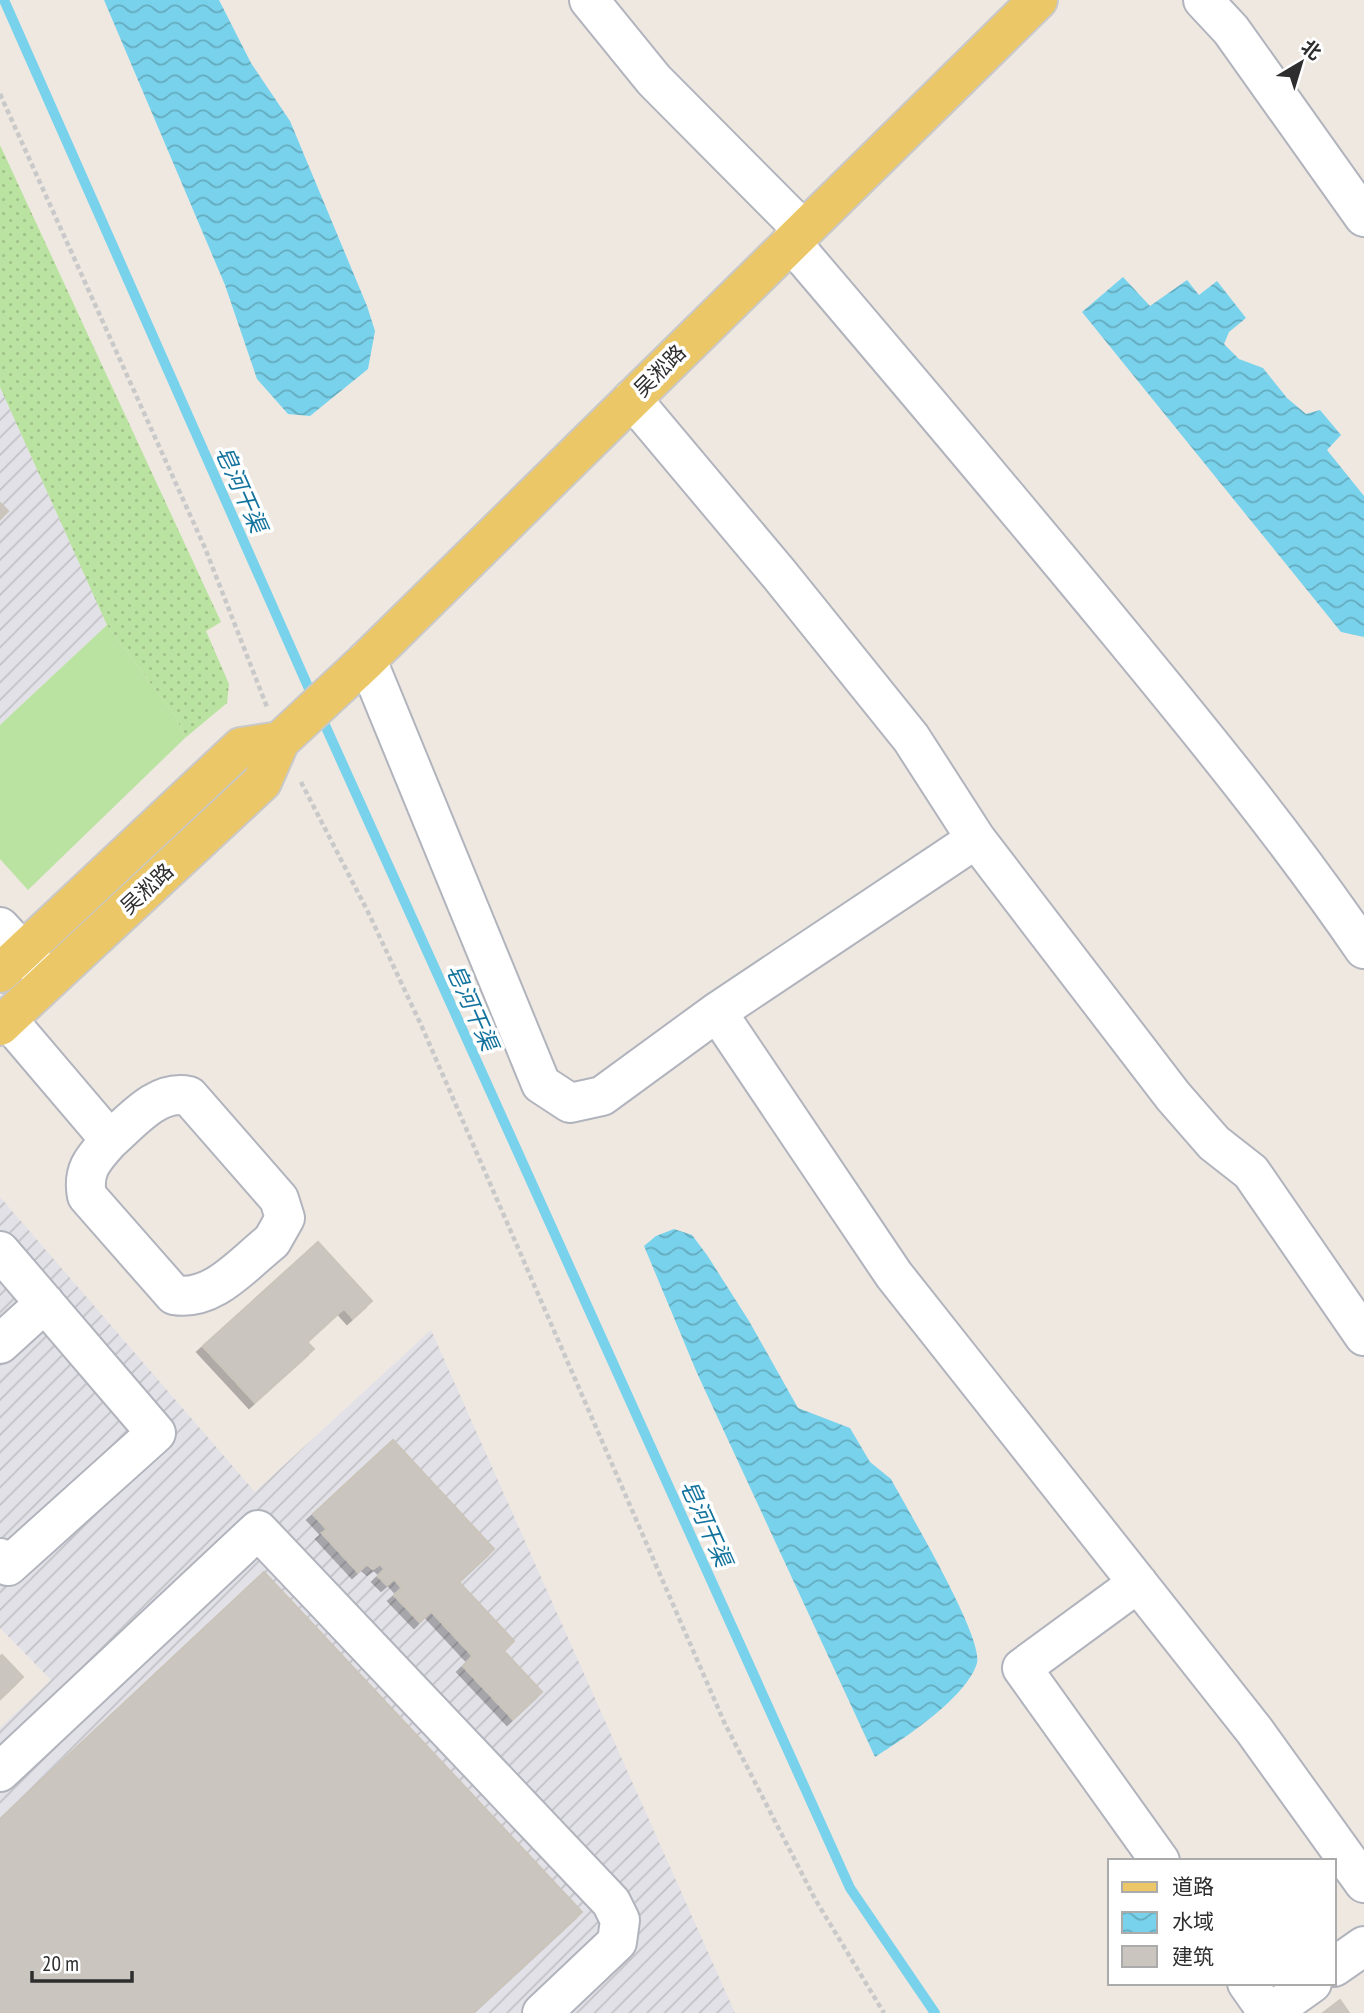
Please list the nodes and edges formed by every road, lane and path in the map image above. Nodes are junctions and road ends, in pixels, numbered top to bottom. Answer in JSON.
{"nodes":[{"id":1,"x":589,"y":0,"type":"edge"},
{"id":2,"x":1038,"y":0,"type":"edge"},
{"id":3,"x":1203,"y":0,"type":"edge"},
{"id":4,"x":0,"y":94,"type":"edge"},
{"id":5,"x":1364,"y":217,"type":"edge"},
{"id":6,"x":797,"y":236,"type":"junction"},
{"id":7,"x":632,"y":399,"type":"junction"},
{"id":8,"x":367,"y":660,"type":"junction"},
{"id":9,"x":280,"y":741,"type":"junction"},
{"id":10,"x":976,"y":839,"type":"junction"},
{"id":11,"x":1364,"y":949,"type":"edge"},
{"id":12,"x":8,"y":951,"type":"edge"},
{"id":13,"x":49,"y":980,"type":"junction"},
{"id":14,"x":717,"y":1012,"type":"junction"},
{"id":15,"x":4,"y":1023,"type":"edge"},
{"id":16,"x":110,"y":1140,"type":"junction"},
{"id":17,"x":0,"y":1251,"type":"edge"},
{"id":18,"x":45,"y":1303,"type":"junction"},
{"id":19,"x":1364,"y":1336,"type":"edge"},
{"id":20,"x":0,"y":1344,"type":"edge"},
{"id":21,"x":0,"y":1558,"type":"edge"},
{"id":22,"x":1138,"y":1583,"type":"junction"},
{"id":23,"x":0,"y":1772,"type":"edge"},
{"id":24,"x":1159,"y":1859,"type":"edge"},
{"id":25,"x":1364,"y":1883,"type":"edge"},
{"id":26,"x":1364,"y":1946,"type":"edge"},
{"id":27,"x":1336,"y":1966,"type":"edge"},
{"id":28,"x":1248,"y":1985,"type":"edge"},
{"id":29,"x":1309,"y":1985,"type":"edge"},
{"id":30,"x":542,"y":2013,"type":"edge"},
{"id":31,"x":884,"y":2013,"type":"edge"},
{"id":32,"x":1269,"y":2013,"type":"edge"}],
"edges":[{"from":1,"to":6,"type":"street"},
{"from":2,"to":6,"type":"main road","name":"吴淞路"},
{"from":3,"to":5,"type":"street"},
{"from":4,"to":9,"type":"path"},
{"from":6,"to":7,"type":"main road","name":"吴淞路"},
{"from":6,"to":11,"type":"street"},
{"from":7,"to":8,"type":"main road","name":"吴淞路"},
{"from":7,"to":10,"type":"street"},
{"from":8,"to":9,"type":"main road","name":"吴淞路"},
{"from":8,"to":14,"type":"street"},
{"from":9,"to":12,"type":"main road","name":"吴淞路"},
{"from":9,"to":13,"type":"main road","name":"吴淞路"},
{"from":9,"to":31,"type":"path"},
{"from":10,"to":14,"type":"street"},
{"from":10,"to":19,"type":"street"},
{"from":12,"to":13,"type":"street"},
{"from":13,"to":15,"type":"main road","name":"吴淞路"},
{"from":14,"to":22,"type":"street"},
{"from":15,"to":16,"type":"street"},
{"from":16,"to":16,"type":"street"},
{"from":17,"to":18,"type":"street"},
{"from":18,"to":20,"type":"street"},
{"from":18,"to":21,"type":"street"},
{"from":22,"to":24,"type":"street"},
{"from":22,"to":25,"type":"street"},
{"from":23,"to":30,"type":"street"},
{"from":26,"to":27,"type":"street"},
{"from":28,"to":32,"type":"street"},
{"from":29,"to":32,"type":"street"}]}
